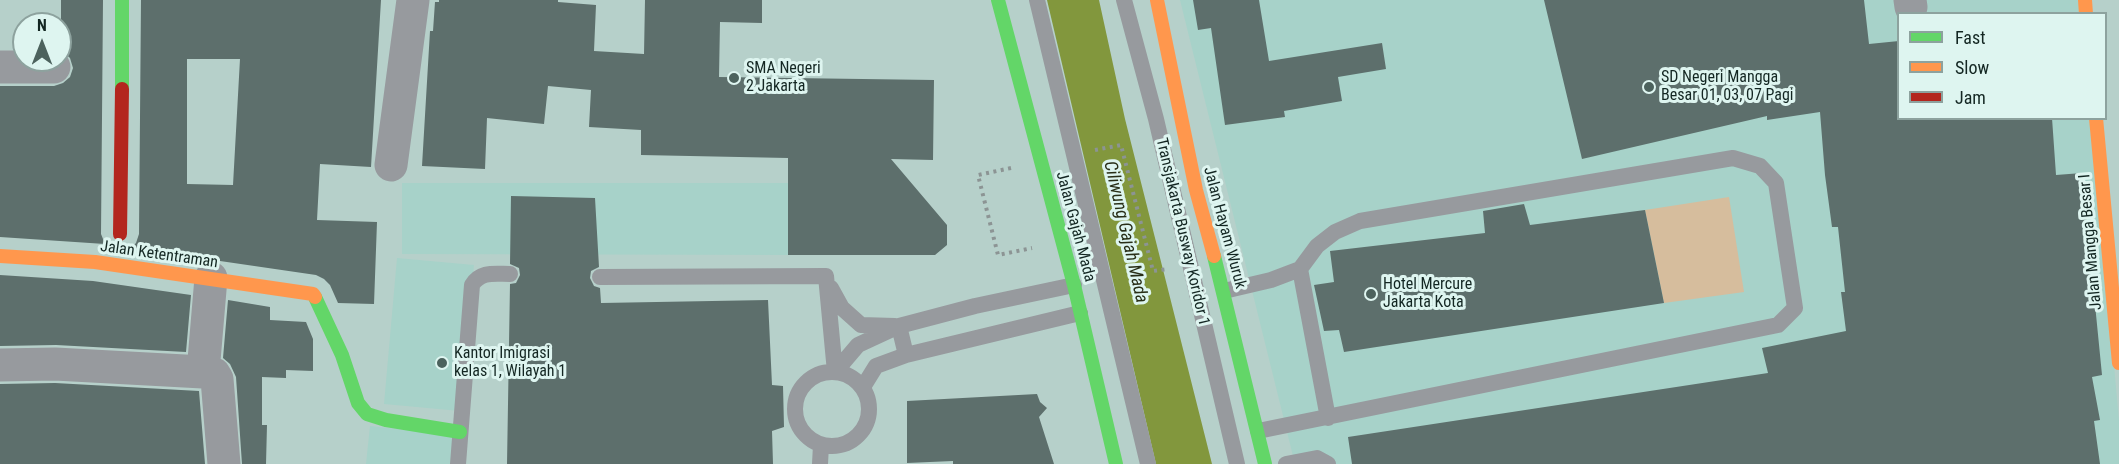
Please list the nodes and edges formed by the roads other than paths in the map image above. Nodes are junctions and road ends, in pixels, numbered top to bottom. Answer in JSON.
{"nodes":[{"id":1,"x":122,"y":0,"type":"edge"},
{"id":2,"x":412,"y":0,"type":"edge"},
{"id":3,"x":998,"y":0,"type":"edge"},
{"id":4,"x":1037,"y":0,"type":"edge"},
{"id":5,"x":1124,"y":0,"type":"edge"},
{"id":6,"x":1157,"y":0,"type":"edge"},
{"id":7,"x":2104,"y":134,"type":"edge"},
{"id":8,"x":391,"y":165,"type":"dead end"},
{"id":9,"x":120,"y":234,"type":"dead end"},
{"id":10,"x":0,"y":256,"type":"edge"},
{"id":11,"x":1300,"y":269,"type":"junction"},
{"id":12,"x":510,"y":274,"type":"dead end"},
{"id":13,"x":600,"y":277,"type":"dead end"},
{"id":14,"x":211,"y":278,"type":"junction"},
{"id":15,"x":828,"y":280,"type":"junction"},
{"id":16,"x":1074,"y":285,"type":"junction"},
{"id":17,"x":1224,"y":291,"type":"junction"},
{"id":18,"x":1080,"y":313,"type":"junction"},
{"id":19,"x":899,"y":326,"type":"junction"},
{"id":20,"x":906,"y":355,"type":"junction"},
{"id":21,"x":2119,"y":363,"type":"edge"},
{"id":22,"x":0,"y":365,"type":"edge"},
{"id":23,"x":203,"y":372,"type":"junction"},
{"id":24,"x":835,"y":372,"type":"junction"},
{"id":25,"x":863,"y":387,"type":"junction"},
{"id":26,"x":1328,"y":418,"type":"junction"},
{"id":27,"x":460,"y":432,"type":"junction"},
{"id":28,"x":1258,"y":432,"type":"junction"},
{"id":29,"x":821,"y":445,"type":"junction"},
{"id":30,"x":223,"y":464,"type":"edge"},
{"id":31,"x":458,"y":464,"type":"edge"},
{"id":32,"x":820,"y":464,"type":"edge"},
{"id":33,"x":1116,"y":464,"type":"edge"},
{"id":34,"x":1148,"y":464,"type":"edge"},
{"id":35,"x":1237,"y":464,"type":"edge"},
{"id":36,"x":1265,"y":464,"type":"edge"},
{"id":37,"x":1286,"y":464,"type":"edge"},
{"id":38,"x":1328,"y":464,"type":"edge"}],
"edges":[{"from":1,"to":9,"type":"street"},
{"from":2,"to":8,"type":"street"},
{"from":3,"to":16,"type":"street","name":"Jalan Gajah Mada"},
{"from":4,"to":34,"type":"lane"},
{"from":5,"to":35,"type":"lane","name":"Transjakarta Busway Koridor 1"},
{"from":6,"to":17,"type":"street","name":"Jalan Hayam Wuruk"},
{"from":7,"to":21,"type":"street","name":"Jalan Mangga Besar I"},
{"from":10,"to":14,"type":"street","name":"Jalan Ketentraman"},
{"from":11,"to":17,"type":"lane"},
{"from":11,"to":26,"type":"lane"},
{"from":11,"to":26,"type":"lane"},
{"from":12,"to":27,"type":"lane"},
{"from":13,"to":15,"type":"lane"},
{"from":14,"to":23,"type":"street"},
{"from":14,"to":27,"type":"street","name":"Jalan Ketentraman"},
{"from":15,"to":19,"type":"lane"},
{"from":15,"to":24,"type":"lane"},
{"from":16,"to":18,"type":"street","name":"Jalan Gajah Mada"},
{"from":16,"to":19,"type":"lane"},
{"from":17,"to":28,"type":"street","name":"Jalan Hayam Wuruk"},
{"from":18,"to":20,"type":"lane"},
{"from":18,"to":33,"type":"street","name":"Jalan Gajah Mada"},
{"from":19,"to":20,"type":"lane"},
{"from":19,"to":24,"type":"lane"},
{"from":20,"to":25,"type":"lane"},
{"from":22,"to":23,"type":"street"},
{"from":23,"to":30,"type":"street"},
{"from":24,"to":25,"type":"lane"},
{"from":24,"to":29,"type":"lane"},
{"from":25,"to":29,"type":"lane"},
{"from":26,"to":28,"type":"lane"},
{"from":27,"to":31,"type":"lane"},
{"from":28,"to":36,"type":"street","name":"Jalan Hayam Wuruk"},
{"from":29,"to":32,"type":"lane"},
{"from":37,"to":38,"type":"lane"}]}
